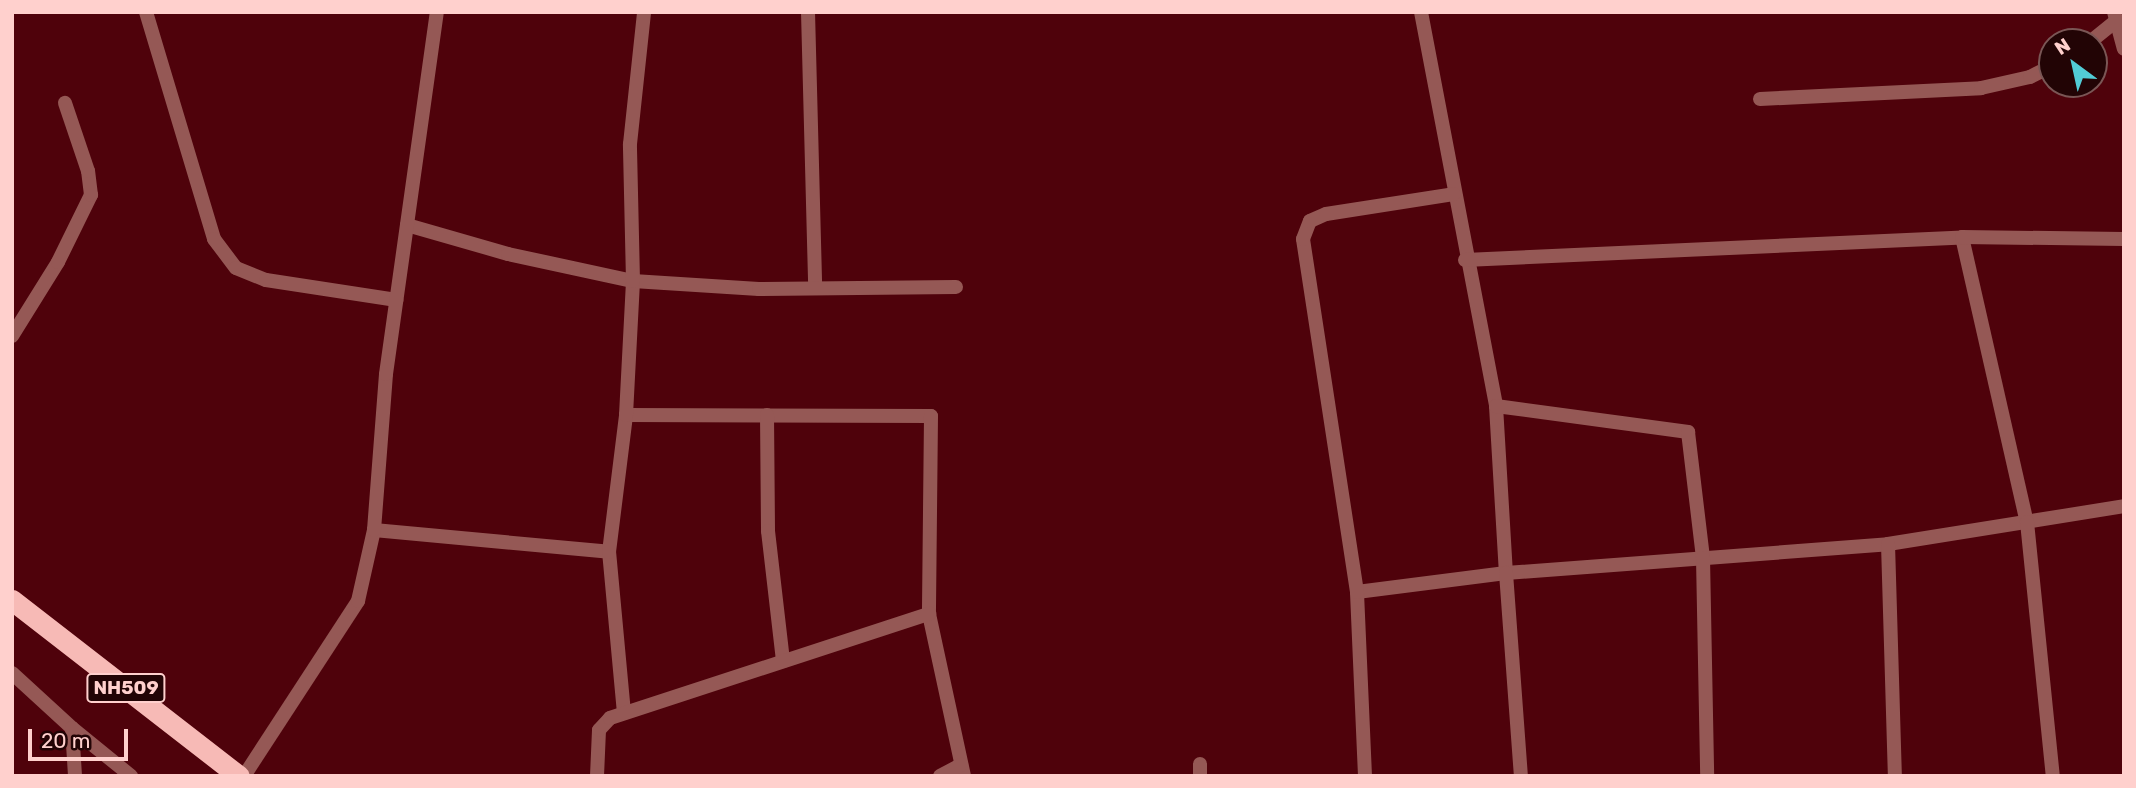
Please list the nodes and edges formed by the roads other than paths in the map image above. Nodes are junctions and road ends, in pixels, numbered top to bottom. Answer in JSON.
{"nodes":[{"id":1,"x":146,"y":12,"type":"edge"},
{"id":2,"x":437,"y":12,"type":"edge"},
{"id":3,"x":644,"y":12,"type":"edge"},
{"id":4,"x":808,"y":12,"type":"edge"},
{"id":5,"x":1421,"y":12,"type":"edge"},
{"id":6,"x":2115,"y":17,"type":"edge"},
{"id":7,"x":2124,"y":49,"type":"edge"},
{"id":8,"x":2038,"y":73,"type":"edge"},
{"id":9,"x":1760,"y":99,"type":"dead end"},
{"id":10,"x":65,"y":103,"type":"dead end"},
{"id":11,"x":1453,"y":194,"type":"junction"},
{"id":12,"x":407,"y":225,"type":"junction"},
{"id":13,"x":1962,"y":237,"type":"junction"},
{"id":14,"x":2124,"y":239,"type":"edge"},
{"id":15,"x":1465,"y":260,"type":"junction"},
{"id":16,"x":633,"y":281,"type":"junction"},
{"id":17,"x":956,"y":287,"type":"dead end"},
{"id":18,"x":815,"y":288,"type":"junction"},
{"id":19,"x":396,"y":300,"type":"junction"},
{"id":20,"x":12,"y":337,"type":"edge"},
{"id":21,"x":1496,"y":406,"type":"junction"},
{"id":22,"x":626,"y":415,"type":"junction"},
{"id":23,"x":767,"y":415,"type":"junction"},
{"id":24,"x":2124,"y":506,"type":"edge"},
{"id":25,"x":2027,"y":522,"type":"junction"},
{"id":26,"x":374,"y":530,"type":"junction"},
{"id":27,"x":1888,"y":544,"type":"junction"},
{"id":28,"x":609,"y":552,"type":"junction"},
{"id":29,"x":1703,"y":558,"type":"junction"},
{"id":30,"x":1506,"y":573,"type":"junction"},
{"id":31,"x":1357,"y":592,"type":"junction"},
{"id":32,"x":12,"y":600,"type":"edge"},
{"id":33,"x":929,"y":614,"type":"junction"},
{"id":34,"x":783,"y":661,"type":"junction"},
{"id":35,"x":12,"y":673,"type":"edge"},
{"id":36,"x":624,"y":713,"type":"junction"},
{"id":37,"x":72,"y":727,"type":"junction"},
{"id":38,"x":963,"y":770,"type":"edge"},
{"id":39,"x":75,"y":776,"type":"edge"},
{"id":40,"x":131,"y":776,"type":"edge"},
{"id":41,"x":241,"y":776,"type":"edge"},
{"id":42,"x":597,"y":776,"type":"edge"},
{"id":43,"x":940,"y":776,"type":"edge"},
{"id":44,"x":1365,"y":776,"type":"edge"},
{"id":45,"x":1521,"y":776,"type":"edge"},
{"id":46,"x":1707,"y":776,"type":"edge"},
{"id":47,"x":1895,"y":776,"type":"edge"},
{"id":48,"x":2053,"y":776,"type":"edge"}],
"edges":[{"from":1,"to":19,"type":"street"},
{"from":2,"to":12,"type":"street"},
{"from":3,"to":16,"type":"street"},
{"from":4,"to":18,"type":"street"},
{"from":5,"to":11,"type":"street"},
{"from":6,"to":7,"type":"street"},
{"from":8,"to":9,"type":"street"},
{"from":10,"to":20,"type":"street"},
{"from":11,"to":15,"type":"street"},
{"from":11,"to":31,"type":"street"},
{"from":12,"to":16,"type":"street"},
{"from":12,"to":19,"type":"street"},
{"from":13,"to":14,"type":"street"},
{"from":13,"to":15,"type":"street"},
{"from":13,"to":25,"type":"street"},
{"from":15,"to":21,"type":"street"},
{"from":16,"to":18,"type":"street"},
{"from":16,"to":22,"type":"street"},
{"from":17,"to":18,"type":"street"},
{"from":19,"to":26,"type":"street"},
{"from":21,"to":29,"type":"street"},
{"from":21,"to":30,"type":"street"},
{"from":22,"to":23,"type":"street"},
{"from":22,"to":28,"type":"street"},
{"from":23,"to":33,"type":"street"},
{"from":23,"to":34,"type":"street"},
{"from":24,"to":25,"type":"street"},
{"from":25,"to":27,"type":"street"},
{"from":25,"to":48,"type":"street"},
{"from":26,"to":28,"type":"street"},
{"from":26,"to":41,"type":"street"},
{"from":27,"to":29,"type":"street"},
{"from":27,"to":47,"type":"street"},
{"from":28,"to":36,"type":"street"},
{"from":29,"to":30,"type":"street"},
{"from":29,"to":46,"type":"street"},
{"from":30,"to":31,"type":"street"},
{"from":30,"to":45,"type":"street"},
{"from":31,"to":44,"type":"street"},
{"from":32,"to":41,"type":"highway","number":"NH509"},
{"from":33,"to":34,"type":"street"},
{"from":33,"to":38,"type":"street"},
{"from":34,"to":36,"type":"street"},
{"from":35,"to":37,"type":"street"},
{"from":36,"to":42,"type":"street"},
{"from":37,"to":39,"type":"street"},
{"from":37,"to":40,"type":"street"},
{"from":38,"to":43,"type":"street"}]}
